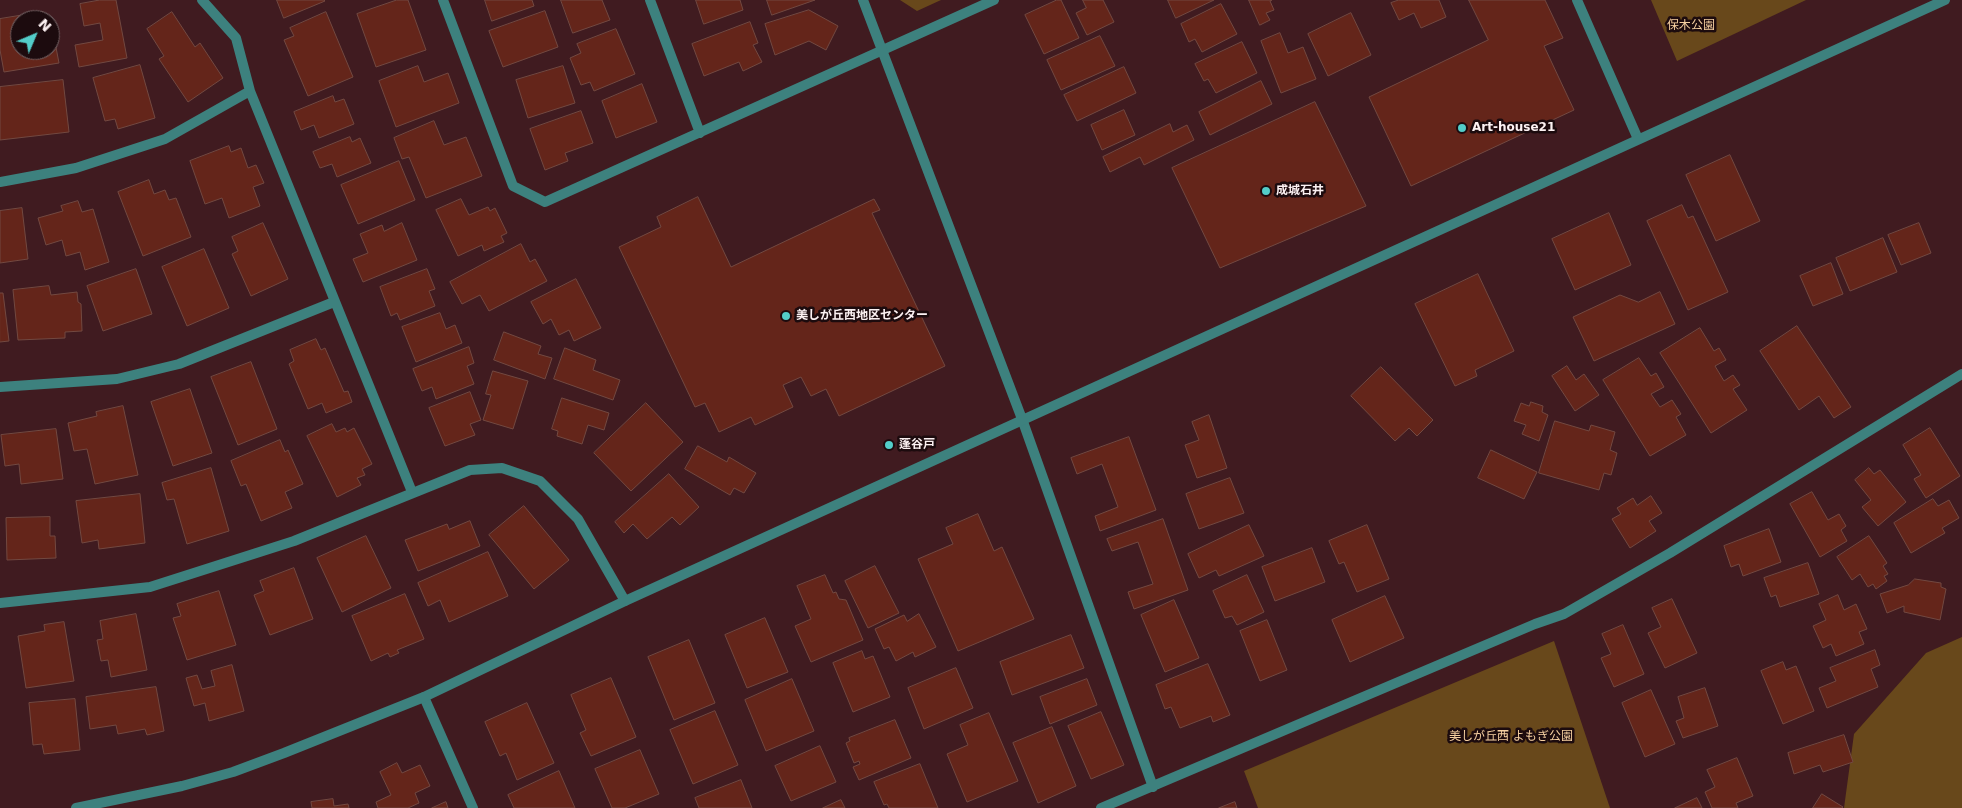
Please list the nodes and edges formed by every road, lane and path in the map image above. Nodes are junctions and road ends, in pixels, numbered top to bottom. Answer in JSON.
{"nodes":[{"id":1,"x":202,"y":0,"type":"edge"},
{"id":2,"x":443,"y":0,"type":"edge"},
{"id":3,"x":650,"y":0,"type":"edge"},
{"id":4,"x":863,"y":0,"type":"edge"},
{"id":5,"x":994,"y":0,"type":"edge"},
{"id":6,"x":1577,"y":0,"type":"edge"},
{"id":7,"x":1945,"y":0,"type":"edge"},
{"id":8,"x":882,"y":50,"type":"junction"},
{"id":9,"x":250,"y":90,"type":"junction"},
{"id":10,"x":700,"y":133,"type":"junction"},
{"id":11,"x":1638,"y":139,"type":"junction"},
{"id":12,"x":0,"y":182,"type":"edge"},
{"id":13,"x":334,"y":302,"type":"junction"},
{"id":14,"x":1962,"y":374,"type":"edge"},
{"id":15,"x":0,"y":387,"type":"edge"},
{"id":16,"x":1022,"y":420,"type":"junction"},
{"id":17,"x":412,"y":492,"type":"junction"},
{"id":18,"x":625,"y":601,"type":"junction"},
{"id":19,"x":0,"y":603,"type":"edge"},
{"id":20,"x":424,"y":696,"type":"junction"},
{"id":21,"x":1153,"y":787,"type":"junction"},
{"id":22,"x":76,"y":808,"type":"edge"},
{"id":23,"x":473,"y":808,"type":"edge"},
{"id":24,"x":1100,"y":808,"type":"edge"}],
"edges":[{"from":1,"to":9,"type":"street"},
{"from":2,"to":10,"type":"street"},
{"from":3,"to":10,"type":"street"},
{"from":4,"to":8,"type":"street"},
{"from":5,"to":8,"type":"street"},
{"from":6,"to":11,"type":"street"},
{"from":7,"to":11,"type":"street"},
{"from":8,"to":10,"type":"street"},
{"from":8,"to":16,"type":"street"},
{"from":9,"to":12,"type":"street"},
{"from":9,"to":13,"type":"street"},
{"from":11,"to":16,"type":"street"},
{"from":13,"to":15,"type":"street"},
{"from":13,"to":17,"type":"street"},
{"from":14,"to":21,"type":"street"},
{"from":16,"to":18,"type":"street"},
{"from":16,"to":21,"type":"street"},
{"from":17,"to":18,"type":"street"},
{"from":17,"to":19,"type":"street"},
{"from":18,"to":20,"type":"street"},
{"from":20,"to":22,"type":"street"},
{"from":20,"to":23,"type":"street"},
{"from":21,"to":24,"type":"street"}]}
